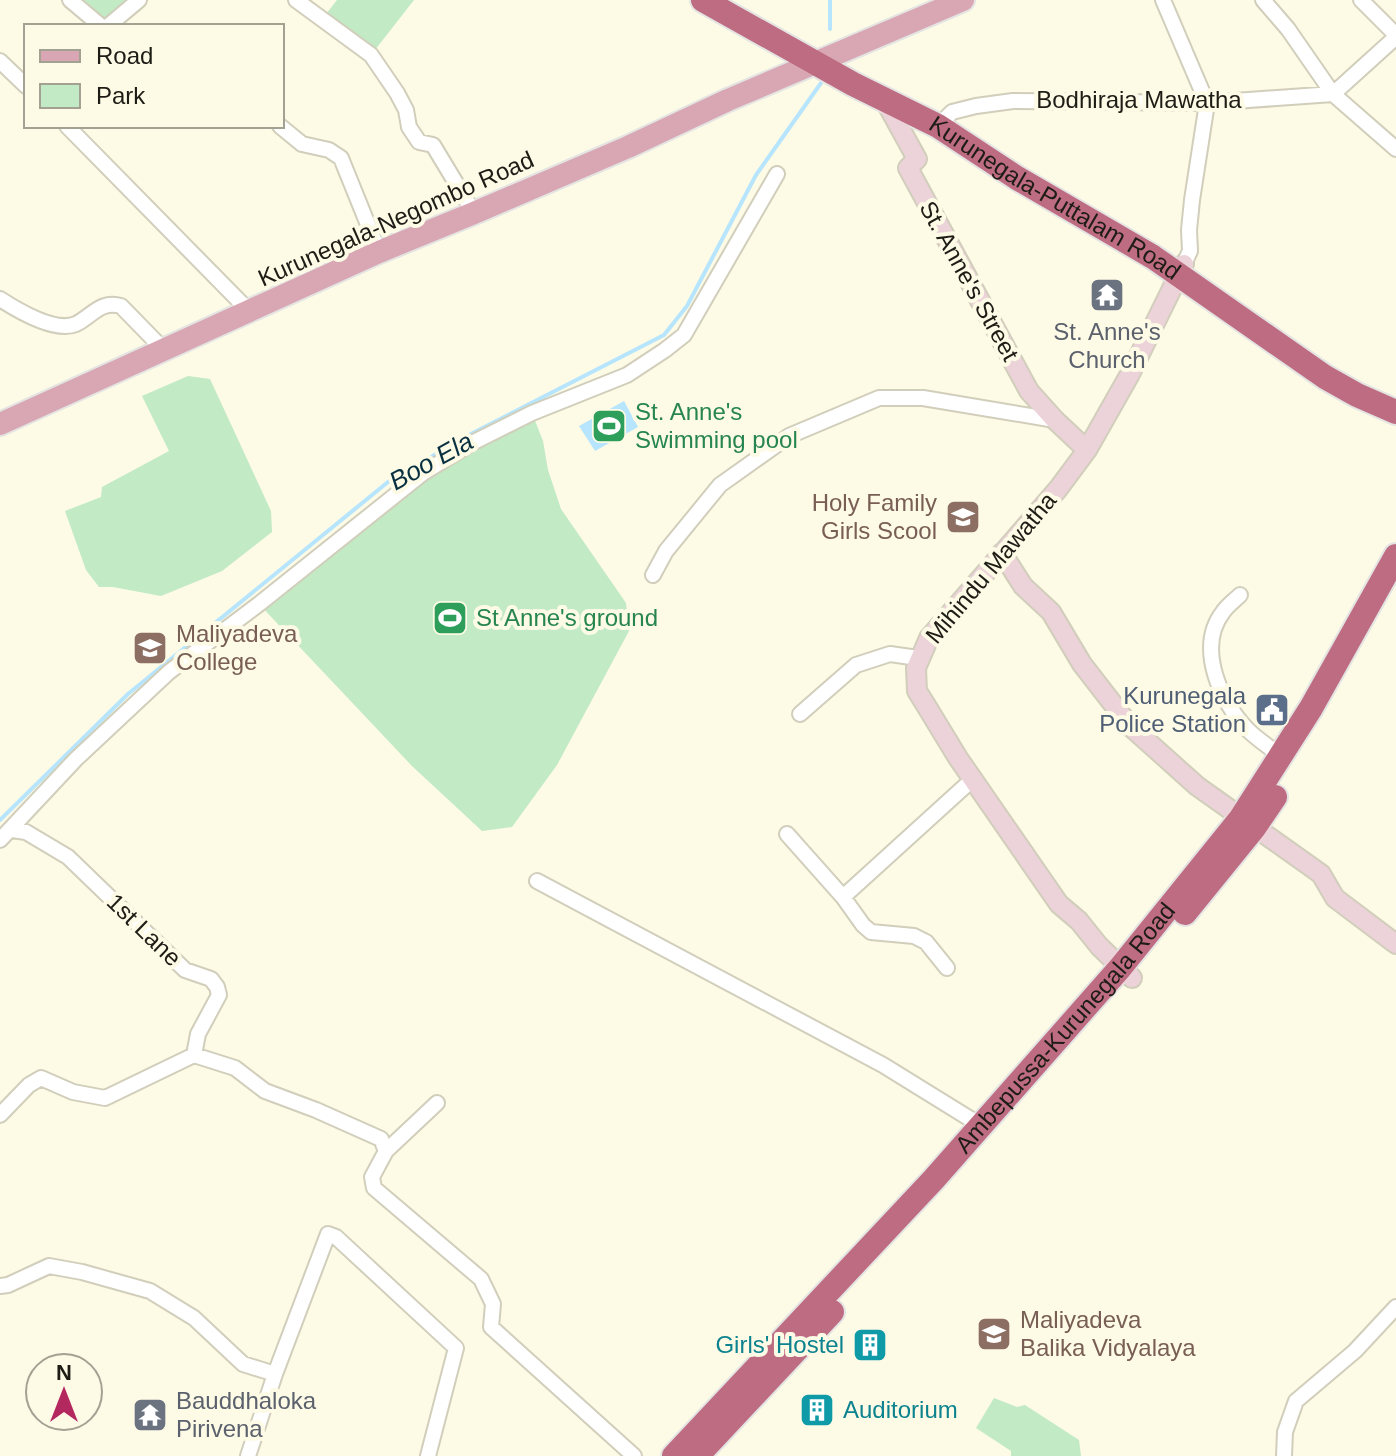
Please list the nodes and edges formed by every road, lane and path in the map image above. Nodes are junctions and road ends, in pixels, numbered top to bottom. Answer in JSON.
{"nodes":[{"id":1,"x":70,"y":0,"type":"edge"},
{"id":2,"x":139,"y":0,"type":"edge"},
{"id":3,"x":296,"y":0,"type":"edge"},
{"id":4,"x":703,"y":0,"type":"edge"},
{"id":5,"x":724,"y":0,"type":"edge"},
{"id":6,"x":963,"y":0,"type":"edge"},
{"id":7,"x":1163,"y":0,"type":"edge"},
{"id":8,"x":1263,"y":0,"type":"edge"},
{"id":9,"x":1361,"y":0,"type":"edge"},
{"id":10,"x":99,"y":24,"type":"edge"},
{"id":11,"x":110,"y":24,"type":"edge"},
{"id":12,"x":1396,"y":36,"type":"edge"},
{"id":13,"x":822,"y":60,"type":"junction"},
{"id":14,"x":0,"y":61,"type":"edge"},
{"id":15,"x":24,"y":84,"type":"edge"},
{"id":16,"x":1333,"y":94,"type":"junction"},
{"id":17,"x":884,"y":99,"type":"junction"},
{"id":18,"x":1207,"y":103,"type":"junction"},
{"id":19,"x":942,"y":121,"type":"junction"},
{"id":20,"x":69,"y":128,"type":"edge"},
{"id":21,"x":282,"y":128,"type":"edge"},
{"id":22,"x":1396,"y":149,"type":"edge"},
{"id":23,"x":777,"y":174,"type":"dead end"},
{"id":24,"x":474,"y":213,"type":"junction"},
{"id":25,"x":379,"y":252,"type":"junction"},
{"id":26,"x":1181,"y":269,"type":"junction"},
{"id":27,"x":0,"y":299,"type":"edge"},
{"id":28,"x":250,"y":312,"type":"junction"},
{"id":29,"x":162,"y":348,"type":"junction"},
{"id":30,"x":1396,"y":398,"type":"edge"},
{"id":31,"x":1396,"y":412,"type":"edge"},
{"id":32,"x":1055,"y":420,"type":"junction"},
{"id":33,"x":0,"y":424,"type":"edge"},
{"id":34,"x":1087,"y":450,"type":"junction"},
{"id":35,"x":1002,"y":553,"type":"junction"},
{"id":36,"x":1396,"y":556,"type":"edge"},
{"id":37,"x":653,"y":575,"type":"dead end"},
{"id":38,"x":1396,"y":587,"type":"edge"},
{"id":39,"x":1240,"y":595,"type":"dead end"},
{"id":40,"x":918,"y":658,"type":"junction"},
{"id":41,"x":800,"y":714,"type":"dead end"},
{"id":42,"x":1282,"y":757,"type":"junction"},
{"id":43,"x":974,"y":778,"type":"junction"},
{"id":44,"x":1248,"y":823,"type":"junction"},
{"id":45,"x":787,"y":834,"type":"dead end"},
{"id":46,"x":6,"y":835,"type":"edge"},
{"id":47,"x":537,"y":881,"type":"dead end"},
{"id":48,"x":843,"y":897,"type":"junction"},
{"id":49,"x":1396,"y":944,"type":"edge"},
{"id":50,"x":947,"y":968,"type":"dead end"},
{"id":51,"x":1126,"y":973,"type":"junction"},
{"id":52,"x":194,"y":1055,"type":"junction"},
{"id":53,"x":437,"y":1103,"type":"dead end"},
{"id":54,"x":0,"y":1115,"type":"edge"},
{"id":55,"x":980,"y":1125,"type":"junction"},
{"id":56,"x":386,"y":1151,"type":"junction"},
{"id":57,"x":0,"y":1286,"type":"edge"},
{"id":58,"x":1396,"y":1307,"type":"edge"},
{"id":59,"x":275,"y":1374,"type":"junction"},
{"id":60,"x":248,"y":1456,"type":"edge"},
{"id":61,"x":428,"y":1456,"type":"edge"},
{"id":62,"x":634,"y":1456,"type":"edge"},
{"id":63,"x":674,"y":1456,"type":"edge"},
{"id":64,"x":697,"y":1456,"type":"edge"},
{"id":65,"x":1284,"y":1456,"type":"edge"}],
"edges":[{"from":1,"to":10,"type":"street"},
{"from":2,"to":11,"type":"street"},
{"from":3,"to":24,"type":"street"},
{"from":4,"to":13,"type":"highway","name":"Kurunegala-Puttalam Road"},
{"from":5,"to":13,"type":"highway","name":"Kurunegala-Puttalam Road"},
{"from":6,"to":13,"type":"main road","name":"Kurunegala-Negombo Road"},
{"from":7,"to":18,"type":"street"},
{"from":8,"to":16,"type":"street"},
{"from":9,"to":12,"type":"street"},
{"from":12,"to":16,"type":"street"},
{"from":13,"to":17,"type":"highway","name":"Kurunegala-Puttalam Road"},
{"from":13,"to":19,"type":"highway","name":"Kurunegala-Puttalam Road"},
{"from":13,"to":24,"type":"main road","name":"Kurunegala-Negombo Road"},
{"from":14,"to":15,"type":"street"},
{"from":16,"to":18,"type":"street","name":"Bodhiraja Mawatha"},
{"from":16,"to":22,"type":"street"},
{"from":17,"to":19,"type":"highway","name":"Kurunegala-Puttalam Road"},
{"from":17,"to":32,"type":"street","name":"St. Anne's Street"},
{"from":18,"to":19,"type":"street","name":"Bodhiraja Mawatha"},
{"from":18,"to":26,"type":"street"},
{"from":19,"to":26,"type":"highway","name":"Kurunegala-Puttalam Road"},
{"from":20,"to":28,"type":"street"},
{"from":21,"to":25,"type":"street"},
{"from":23,"to":46,"type":"street"},
{"from":24,"to":25,"type":"main road","name":"Kurunegala-Negombo Road"},
{"from":25,"to":28,"type":"main road","name":"Kurunegala-Negombo Road"},
{"from":26,"to":30,"type":"highway","name":"Kurunegala-Puttalam Road"},
{"from":26,"to":31,"type":"highway","name":"Kurunegala-Puttalam Road"},
{"from":26,"to":34,"type":"street","name":"Mihindu Mawatha"},
{"from":27,"to":29,"type":"street"},
{"from":28,"to":29,"type":"main road","name":"Kurunegala-Negombo Road"},
{"from":29,"to":33,"type":"main road","name":"Kurunegala-Negombo Road"},
{"from":32,"to":34,"type":"street","name":"St. Anne's Street"},
{"from":32,"to":37,"type":"street"},
{"from":34,"to":35,"type":"street","name":"Mihindu Mawatha"},
{"from":35,"to":40,"type":"street","name":"Mihindu Mawatha"},
{"from":35,"to":44,"type":"street"},
{"from":36,"to":42,"type":"highway","name":"Ambepussa-Kurunegala Road"},
{"from":38,"to":44,"type":"highway","name":"Ambepussa-Kurunegala Road"},
{"from":39,"to":42,"type":"street"},
{"from":40,"to":41,"type":"street"},
{"from":40,"to":43,"type":"street","name":"Mihindu Mawatha"},
{"from":42,"to":44,"type":"highway","name":"Ambepussa-Kurunegala Road"},
{"from":43,"to":48,"type":"street"},
{"from":43,"to":51,"type":"street","name":"Mihindu Mawatha"},
{"from":44,"to":49,"type":"street"},
{"from":44,"to":51,"type":"highway","name":"Ambepussa-Kurunegala Road"},
{"from":45,"to":48,"type":"street"},
{"from":46,"to":52,"type":"street","name":"1st Lane"},
{"from":47,"to":55,"type":"street"},
{"from":48,"to":50,"type":"street"},
{"from":51,"to":55,"type":"highway","name":"Ambepussa-Kurunegala Road"},
{"from":51,"to":64,"type":"highway","name":"Ambepussa-Kurunegala Road"},
{"from":52,"to":54,"type":"street"},
{"from":52,"to":56,"type":"street"},
{"from":53,"to":56,"type":"street"},
{"from":55,"to":63,"type":"highway","name":"Ambepussa-Kurunegala Road"},
{"from":56,"to":62,"type":"street"},
{"from":57,"to":59,"type":"street"},
{"from":58,"to":65,"type":"street"},
{"from":59,"to":60,"type":"street"},
{"from":59,"to":61,"type":"street"}]}
